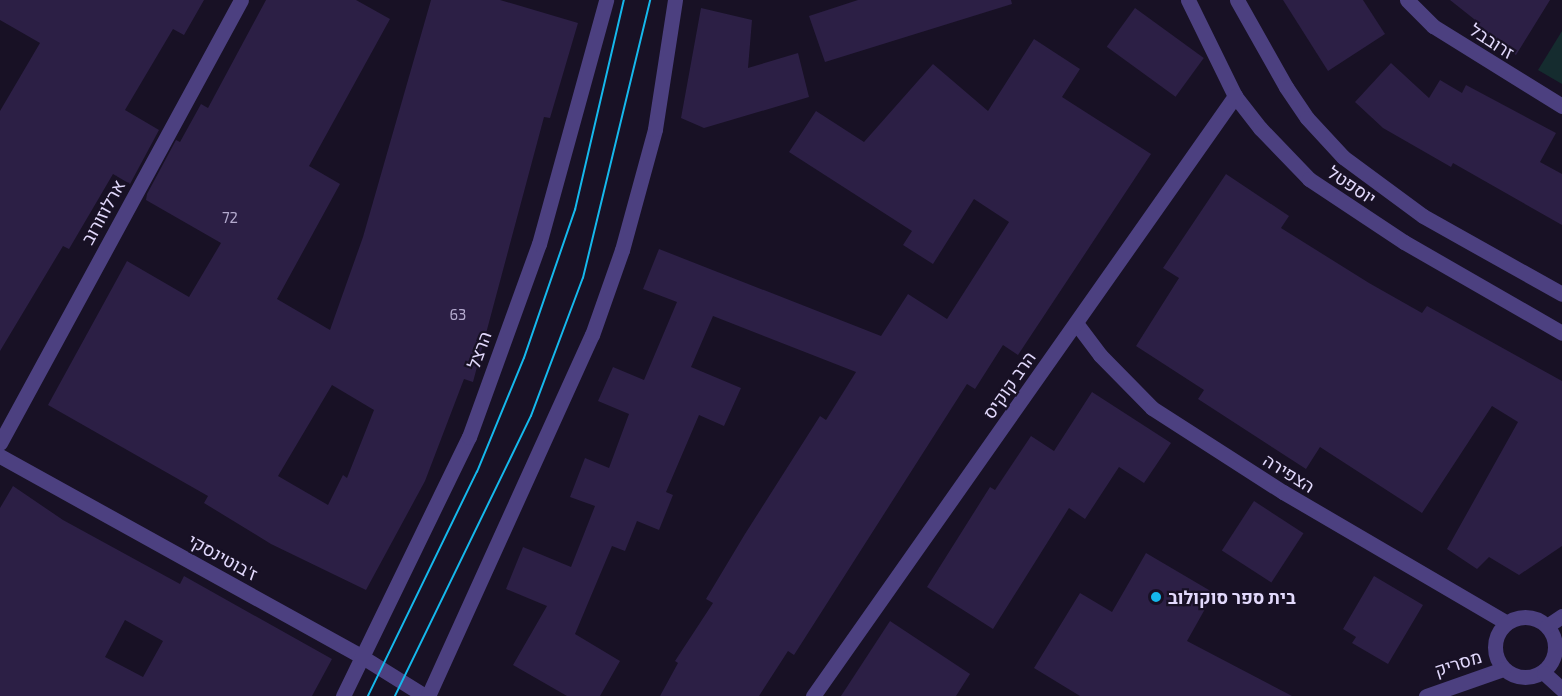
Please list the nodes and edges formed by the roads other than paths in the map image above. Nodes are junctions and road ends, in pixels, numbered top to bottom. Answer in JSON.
{"nodes":[{"id":1,"x":241,"y":0,"type":"edge"},
{"id":2,"x":606,"y":0,"type":"edge"},
{"id":3,"x":675,"y":0,"type":"edge"},
{"id":4,"x":1188,"y":0,"type":"edge"},
{"id":5,"x":1237,"y":0,"type":"edge"},
{"id":6,"x":1407,"y":0,"type":"edge"},
{"id":7,"x":1235,"y":96,"type":"junction"},
{"id":8,"x":1562,"y":106,"type":"edge"},
{"id":9,"x":1562,"y":294,"type":"edge"},
{"id":10,"x":1076,"y":323,"type":"junction"},
{"id":11,"x":1562,"y":333,"type":"edge"},
{"id":12,"x":0,"y":443,"type":"edge"},
{"id":13,"x":0,"y":456,"type":"edge"},
{"id":14,"x":1562,"y":616,"type":"edge"},
{"id":15,"x":1506,"y":623,"type":"junction"},
{"id":16,"x":1547,"y":626,"type":"junction"},
{"id":17,"x":364,"y":658,"type":"junction"},
{"id":18,"x":1503,"y":669,"type":"junction"},
{"id":19,"x":1544,"y":673,"type":"junction"},
{"id":20,"x":1562,"y":689,"type":"edge"},
{"id":21,"x":343,"y":696,"type":"edge"},
{"id":22,"x":427,"y":696,"type":"edge"},
{"id":23,"x":813,"y":696,"type":"edge"},
{"id":24,"x":1426,"y":696,"type":"edge"}],
"edges":[{"from":1,"to":12,"type":"street","name":"ארלוזורוב"},
{"from":2,"to":17,"type":"street","name":"הרצל"},
{"from":3,"to":22,"type":"street"},
{"from":4,"to":7,"type":"street","name":"יוספטל"},
{"from":5,"to":9,"type":"street","name":"יוספטל"},
{"from":6,"to":8,"type":"street","name":"זרובבל"},
{"from":7,"to":10,"type":"street","name":"הרב קוקיס"},
{"from":7,"to":11,"type":"street","name":"יוספטל"},
{"from":10,"to":15,"type":"street","name":"הצפירה"},
{"from":10,"to":23,"type":"street","name":"הרב קוקיס"},
{"from":13,"to":17,"type":"street","name":"ז'בוטינסקי"},
{"from":14,"to":16,"type":"street"},
{"from":15,"to":16,"type":"street"},
{"from":15,"to":18,"type":"street"},
{"from":16,"to":19,"type":"street"},
{"from":17,"to":21,"type":"street","name":"הרצל"},
{"from":17,"to":22,"type":"street","name":"ז'בוטינסקי"},
{"from":18,"to":19,"type":"street"},
{"from":18,"to":24,"type":"street","name":"מסריק"},
{"from":19,"to":20,"type":"street"}]}
